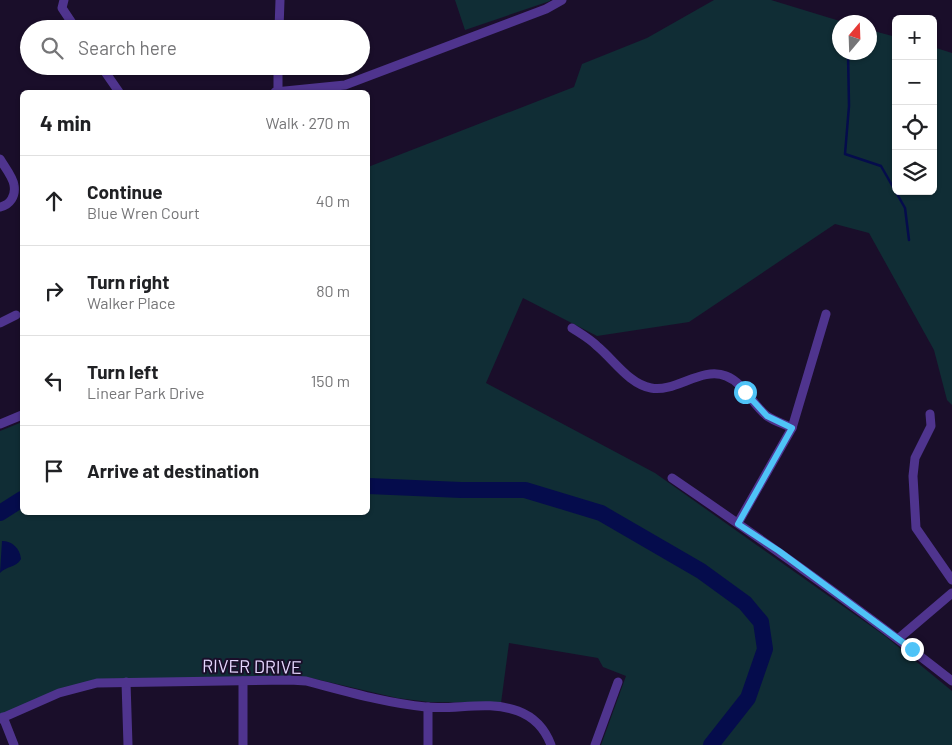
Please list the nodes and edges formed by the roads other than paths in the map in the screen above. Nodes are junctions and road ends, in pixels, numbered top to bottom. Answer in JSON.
{"nodes":[{"id":1,"x":64,"y":0,"type":"edge"},
{"id":2,"x":280,"y":0,"type":"edge"},
{"id":3,"x":562,"y":0,"type":"edge"},
{"id":4,"x":70,"y":20,"type":"edge"},
{"id":5,"x":279,"y":20,"type":"edge"},
{"id":6,"x":107,"y":75,"type":"edge"},
{"id":7,"x":277,"y":75,"type":"edge"},
{"id":8,"x":118,"y":90,"type":"edge"},
{"id":9,"x":276,"y":90,"type":"edge"},
{"id":10,"x":296,"y":90,"type":"edge"},
{"id":11,"x":0,"y":159,"type":"edge"},
{"id":12,"x":0,"y":207,"type":"edge"},
{"id":13,"x":16,"y":314,"type":"dead end"},
{"id":14,"x":826,"y":314,"type":"dead end"},
{"id":15,"x":0,"y":323,"type":"edge"},
{"id":16,"x":572,"y":328,"type":"dead end"},
{"id":17,"x":930,"y":414,"type":"dead end"},
{"id":18,"x":20,"y":416,"type":"edge"},
{"id":19,"x":0,"y":424,"type":"edge"},
{"id":20,"x":792,"y":428,"type":"junction"},
{"id":21,"x":672,"y":478,"type":"dead end"},
{"id":22,"x":738,"y":524,"type":"junction"},
{"id":23,"x":952,"y":580,"type":"edge"},
{"id":24,"x":952,"y":593,"type":"edge"},
{"id":25,"x":898,"y":639,"type":"junction"},
{"id":26,"x":243,"y":681,"type":"junction"},
{"id":27,"x":952,"y":681,"type":"edge"},
{"id":28,"x":126,"y":682,"type":"junction"},
{"id":29,"x":618,"y":682,"type":"dead end"},
{"id":30,"x":428,"y":708,"type":"junction"},
{"id":31,"x":2,"y":718,"type":"edge"},
{"id":32,"x":14,"y":745,"type":"edge"},
{"id":33,"x":128,"y":745,"type":"edge"},
{"id":34,"x":243,"y":745,"type":"edge"},
{"id":35,"x":428,"y":745,"type":"edge"},
{"id":36,"x":552,"y":745,"type":"edge"},
{"id":37,"x":595,"y":745,"type":"edge"}],
"edges":[{"from":1,"to":4,"type":"street"},
{"from":2,"to":5,"type":"street"},
{"from":3,"to":10,"type":"street"},
{"from":6,"to":8,"type":"street"},
{"from":7,"to":9,"type":"street"},
{"from":11,"to":12,"type":"street"},
{"from":13,"to":15,"type":"street"},
{"from":14,"to":20,"type":"street"},
{"from":16,"to":20,"type":"street"},
{"from":17,"to":23,"type":"street"},
{"from":18,"to":19,"type":"street"},
{"from":20,"to":22,"type":"street"},
{"from":21,"to":22,"type":"street"},
{"from":22,"to":25,"type":"street"},
{"from":24,"to":25,"type":"street"},
{"from":25,"to":27,"type":"street"},
{"from":26,"to":28,"type":"street","name":"RIVER DRIVE"},
{"from":26,"to":30,"type":"street","name":"RIVER DRIVE"},
{"from":26,"to":34,"type":"street"},
{"from":28,"to":31,"type":"street","name":"RIVER DRIVE"},
{"from":28,"to":33,"type":"street"},
{"from":29,"to":37,"type":"street"},
{"from":30,"to":35,"type":"street"},
{"from":30,"to":36,"type":"street","name":"RIVER DRIVE"},
{"from":31,"to":32,"type":"street"}]}
